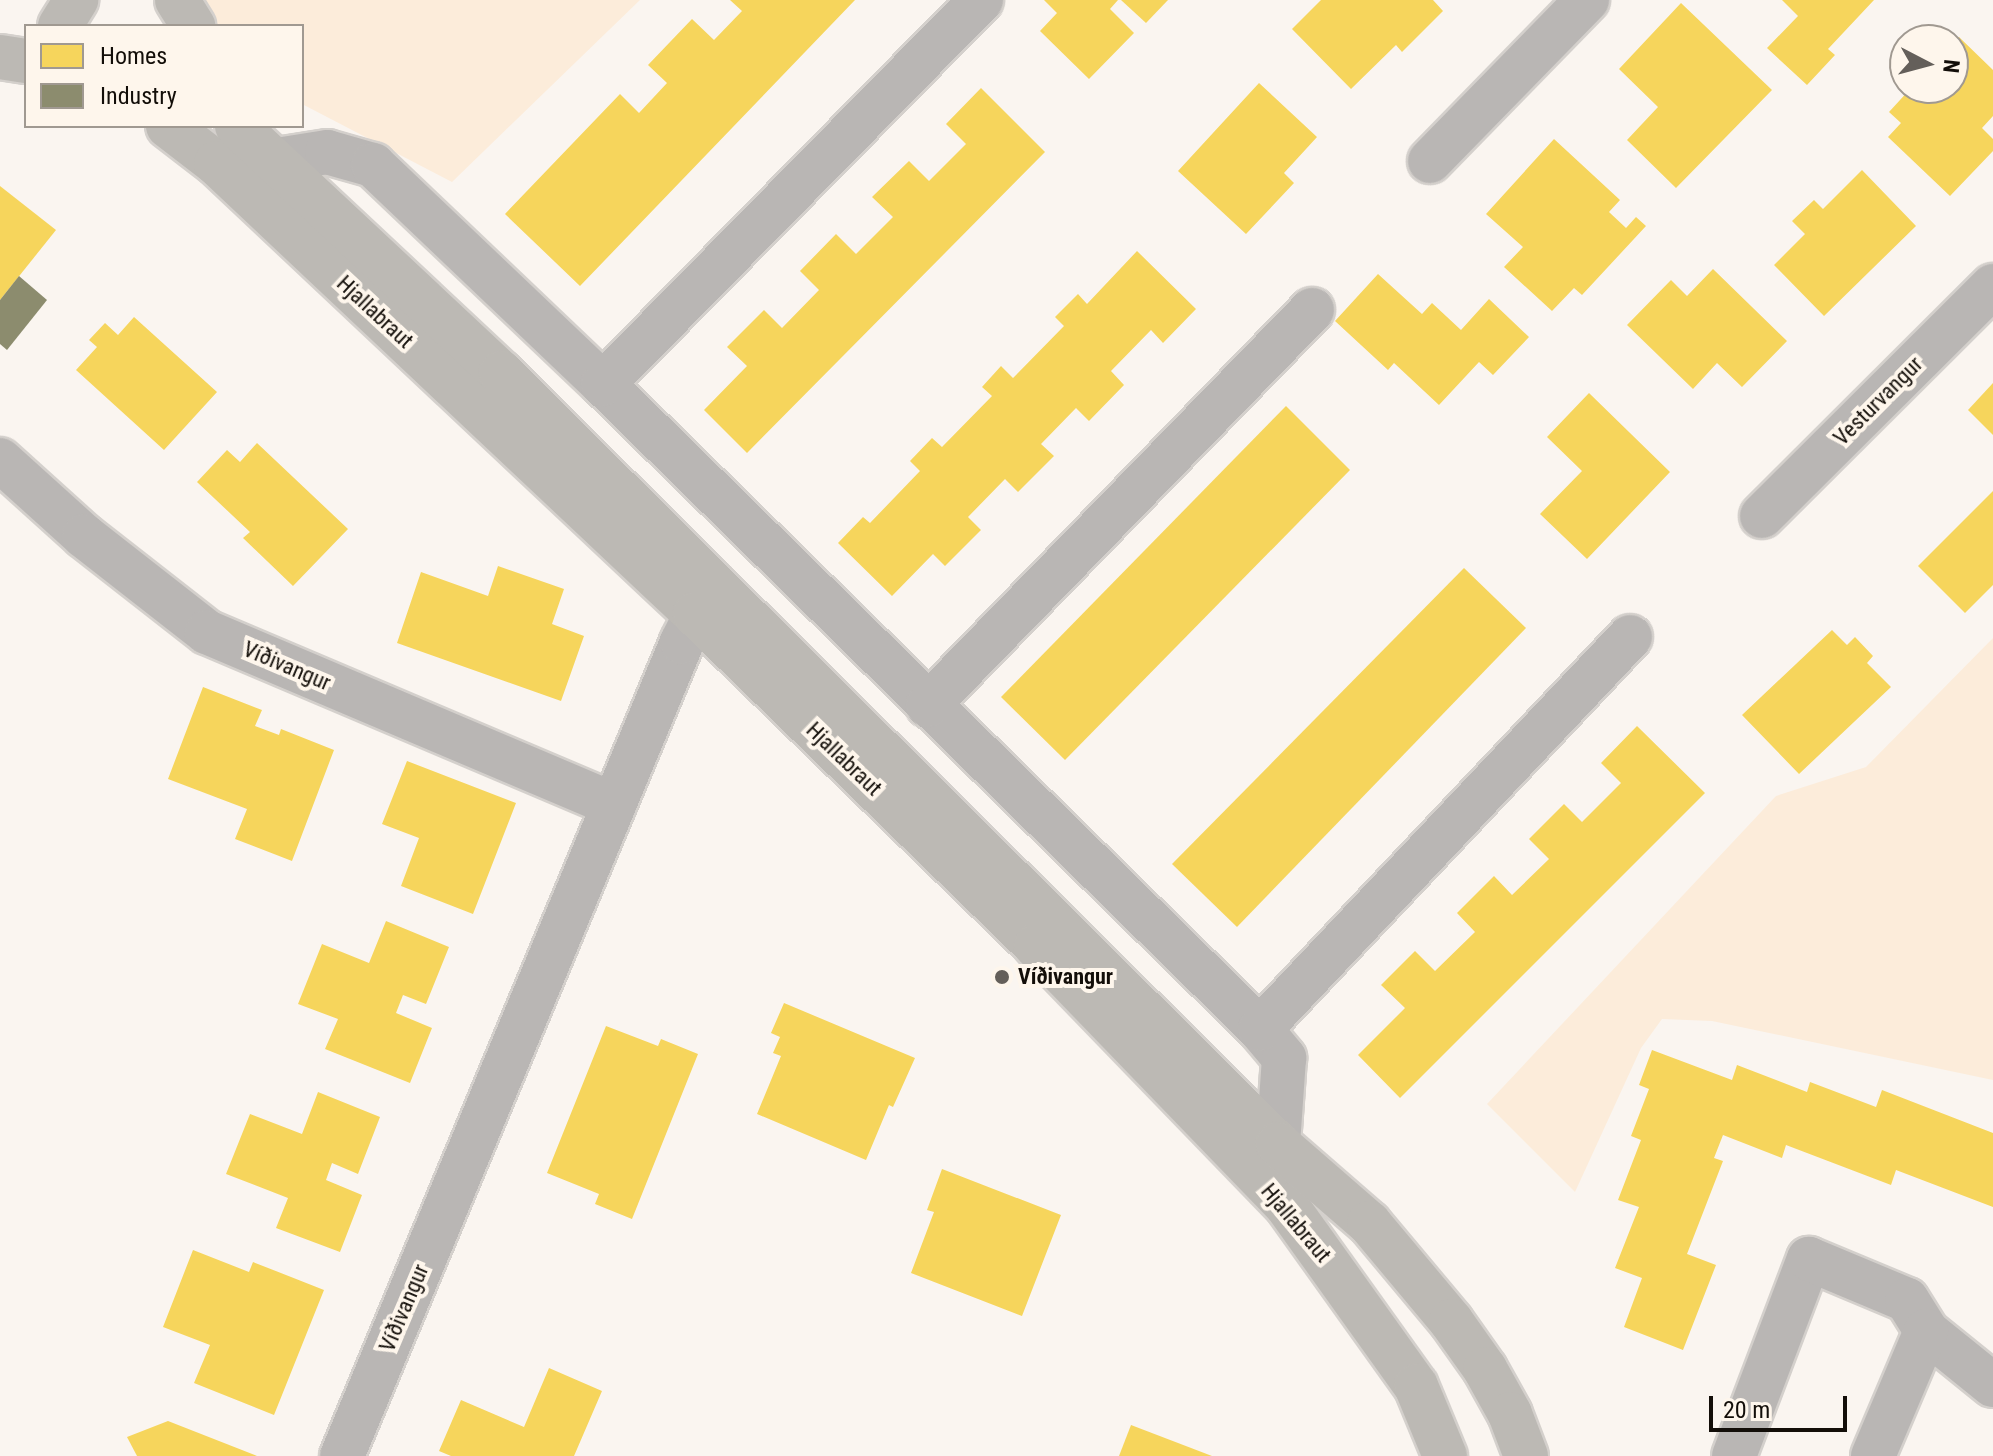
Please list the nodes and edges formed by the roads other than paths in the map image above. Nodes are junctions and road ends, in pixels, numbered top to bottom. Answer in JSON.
{"nodes":[{"id":1,"x":177,"y":0,"type":"edge"},
{"id":2,"x":981,"y":0,"type":"edge"},
{"id":3,"x":1587,"y":0,"type":"edge"},
{"id":4,"x":192,"y":24,"type":"edge"},
{"id":5,"x":0,"y":57,"type":"edge"},
{"id":6,"x":24,"y":61,"type":"edge"},
{"id":7,"x":171,"y":128,"type":"edge"},
{"id":8,"x":239,"y":128,"type":"edge"},
{"id":9,"x":277,"y":160,"type":"junction"},
{"id":10,"x":1430,"y":161,"type":"dead end"},
{"id":11,"x":1993,"y":286,"type":"edge"},
{"id":12,"x":1312,"y":310,"type":"dead end"},
{"id":13,"x":603,"y":384,"type":"junction"},
{"id":14,"x":0,"y":460,"type":"edge"},
{"id":15,"x":1762,"y":516,"type":"dead end"},
{"id":16,"x":703,"y":599,"type":"junction"},
{"id":17,"x":1630,"y":637,"type":"dead end"},
{"id":18,"x":928,"y":705,"type":"junction"},
{"id":19,"x":614,"y":805,"type":"junction"},
{"id":20,"x":1260,"y":1029,"type":"junction"},
{"id":21,"x":1278,"y":1144,"type":"junction"},
{"id":22,"x":1926,"y":1331,"type":"junction"},
{"id":23,"x":1993,"y":1385,"type":"edge"},
{"id":24,"x":342,"y":1456,"type":"edge"},
{"id":25,"x":1445,"y":1456,"type":"edge"},
{"id":26,"x":1526,"y":1456,"type":"edge"},
{"id":27,"x":1734,"y":1456,"type":"edge"},
{"id":28,"x":1873,"y":1456,"type":"edge"}],
"edges":[{"from":1,"to":4,"type":"main road"},
{"from":2,"to":13,"type":"street"},
{"from":3,"to":10,"type":"street"},
{"from":5,"to":6,"type":"main road"},
{"from":7,"to":16,"type":"main road","name":"Hjallabraut"},
{"from":8,"to":9,"type":"main road","name":"Hjallabraut"},
{"from":9,"to":13,"type":"street"},
{"from":9,"to":16,"type":"main road","name":"Hjallabraut"},
{"from":11,"to":15,"type":"street","name":"Vesturvangur"},
{"from":12,"to":18,"type":"street"},
{"from":13,"to":18,"type":"street"},
{"from":14,"to":19,"type":"street","name":"Víðivangur"},
{"from":16,"to":19,"type":"street","name":"Víðivangur"},
{"from":16,"to":21,"type":"main road","name":"Hjallabraut"},
{"from":16,"to":25,"type":"main road","name":"Hjallabraut"},
{"from":17,"to":20,"type":"street"},
{"from":18,"to":20,"type":"street"},
{"from":19,"to":24,"type":"street","name":"Víðivangur"},
{"from":20,"to":21,"type":"street"},
{"from":21,"to":26,"type":"main road","name":"Hjallabraut"},
{"from":22,"to":23,"type":"street"},
{"from":22,"to":27,"type":"street"},
{"from":22,"to":28,"type":"street"}]}
